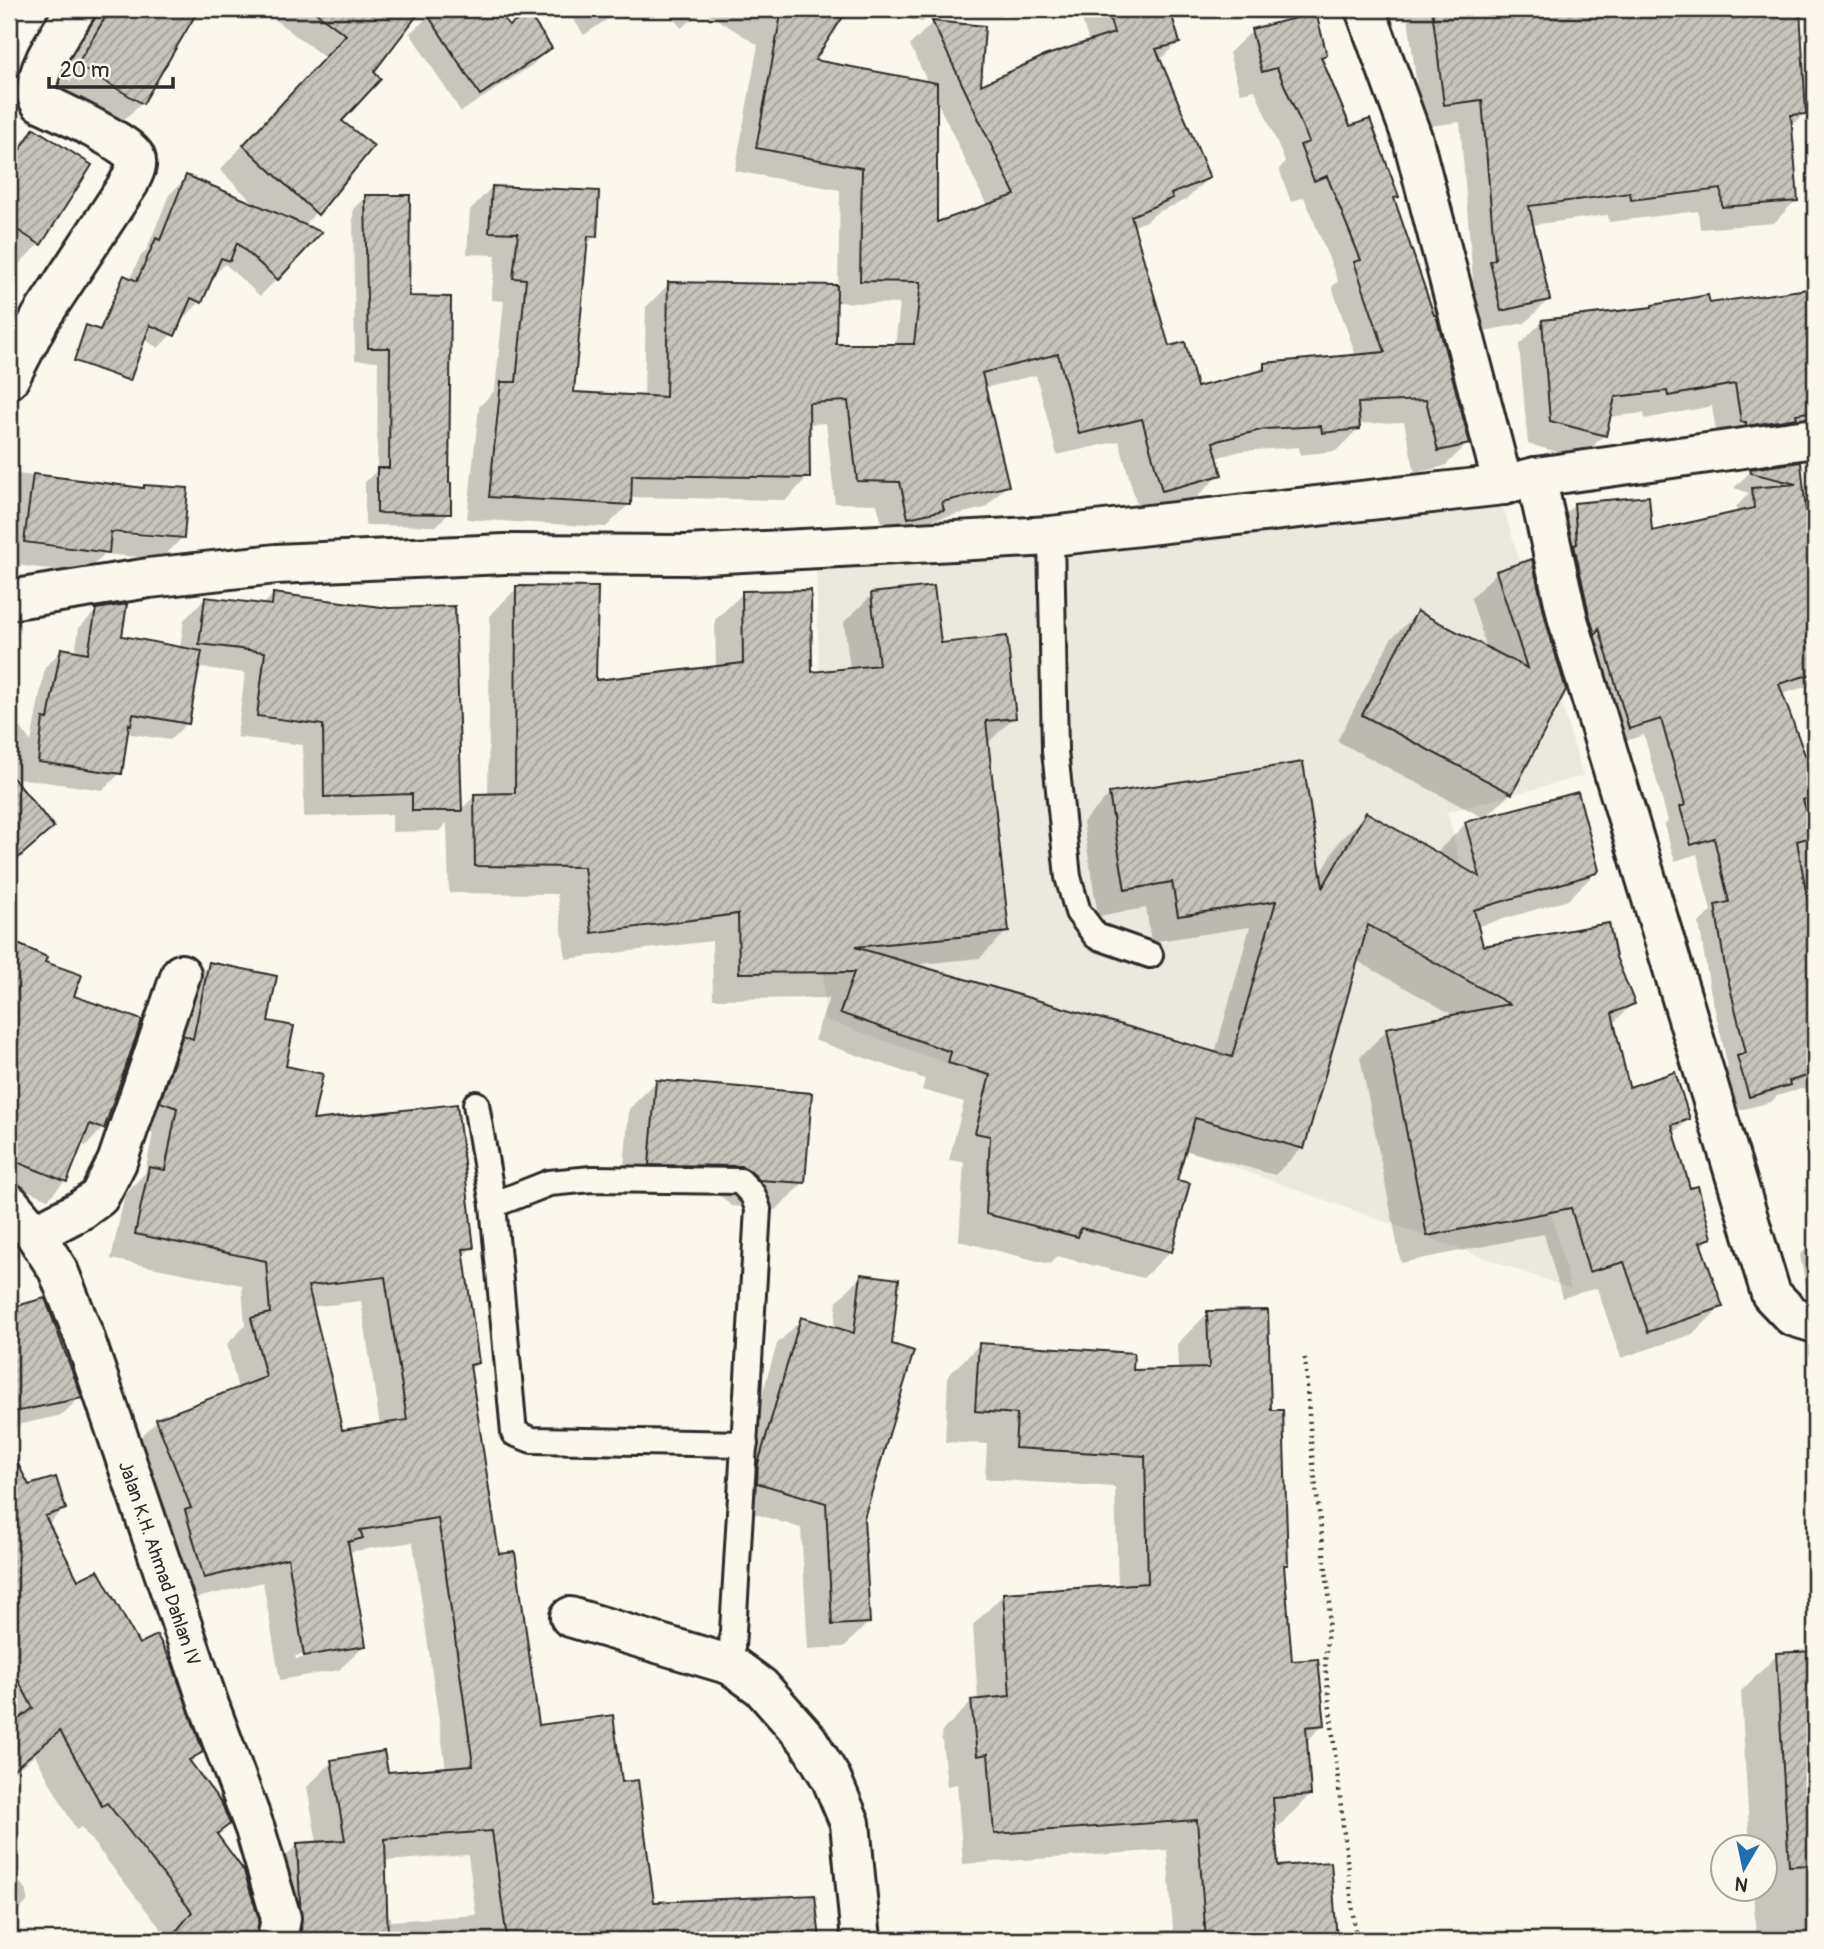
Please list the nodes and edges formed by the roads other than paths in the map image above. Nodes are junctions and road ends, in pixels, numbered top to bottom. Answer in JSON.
{"nodes":[{"id":1,"x":76,"y":9,"type":"edge"},
{"id":2,"x":1365,"y":9,"type":"edge"},
{"id":3,"x":9,"y":379,"type":"edge"},
{"id":4,"x":1815,"y":438,"type":"edge"},
{"id":5,"x":1520,"y":481,"type":"junction"},
{"id":6,"x":1051,"y":536,"type":"junction"},
{"id":7,"x":9,"y":600,"type":"edge"},
{"id":8,"x":1150,"y":955,"type":"dead end"},
{"id":9,"x":181,"y":975,"type":"dead end"},
{"id":10,"x":476,"y":1104,"type":"dead end"},
{"id":11,"x":9,"y":1203,"type":"edge"},
{"id":12,"x":493,"y":1205,"type":"junction"},
{"id":13,"x":35,"y":1234,"type":"junction"},
{"id":14,"x":1815,"y":1323,"type":"edge"},
{"id":15,"x":745,"y":1444,"type":"junction"},
{"id":16,"x":570,"y":1617,"type":"dead end"},
{"id":17,"x":730,"y":1665,"type":"junction"},
{"id":18,"x":277,"y":1940,"type":"edge"},
{"id":19,"x":861,"y":1940,"type":"edge"}],
"edges":[{"from":1,"to":3,"type":"street"},
{"from":2,"to":5,"type":"street"},
{"from":4,"to":5,"type":"street"},
{"from":5,"to":6,"type":"street"},
{"from":5,"to":14,"type":"street"},
{"from":6,"to":7,"type":"street"},
{"from":6,"to":8,"type":"lane"},
{"from":9,"to":13,"type":"street"},
{"from":10,"to":12,"type":"lane"},
{"from":11,"to":13,"type":"street","name":"Jalan K.H. Ahmad Dahlan IV"},
{"from":12,"to":15,"type":"lane"},
{"from":12,"to":15,"type":"lane"},
{"from":13,"to":18,"type":"street","name":"Jalan K.H. Ahmad Dahlan IV"},
{"from":15,"to":17,"type":"lane"},
{"from":16,"to":17,"type":"street"},
{"from":17,"to":19,"type":"street"}]}
